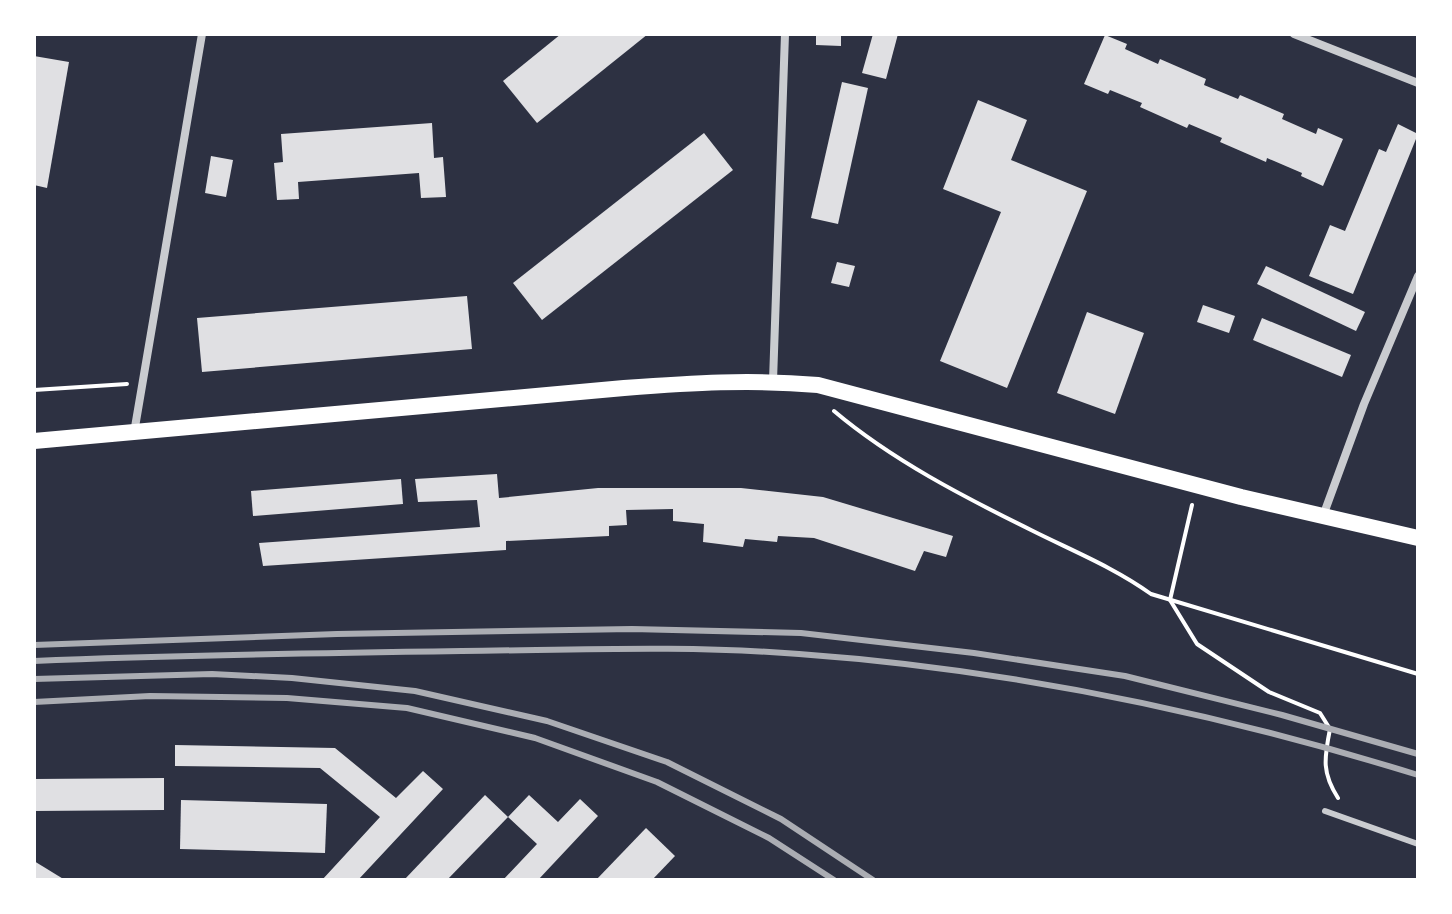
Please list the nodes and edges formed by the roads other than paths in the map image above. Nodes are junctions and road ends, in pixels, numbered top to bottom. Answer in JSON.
{"nodes":[{"id":1,"x":202,"y":34,"type":"edge"},
{"id":2,"x":785,"y":34,"type":"edge"},
{"id":3,"x":1294,"y":34,"type":"edge"},
{"id":4,"x":1418,"y":83,"type":"edge"},
{"id":5,"x":1418,"y":276,"type":"edge"},
{"id":6,"x":773,"y":381,"type":"junction"},
{"id":7,"x":134,"y":433,"type":"junction"},
{"id":8,"x":34,"y":441,"type":"edge"},
{"id":9,"x":1323,"y":516,"type":"junction"},
{"id":10,"x":1418,"y":538,"type":"edge"},
{"id":11,"x":1325,"y":811,"type":"dead end"},
{"id":12,"x":1418,"y":844,"type":"edge"}],
"edges":[{"from":1,"to":7,"type":"street"},
{"from":2,"to":6,"type":"street"},
{"from":3,"to":4,"type":"street"},
{"from":5,"to":9,"type":"street"},
{"from":6,"to":7,"type":"main road"},
{"from":6,"to":9,"type":"main road"},
{"from":7,"to":8,"type":"main road"},
{"from":9,"to":10,"type":"main road"},
{"from":11,"to":12,"type":"lane"}]}
